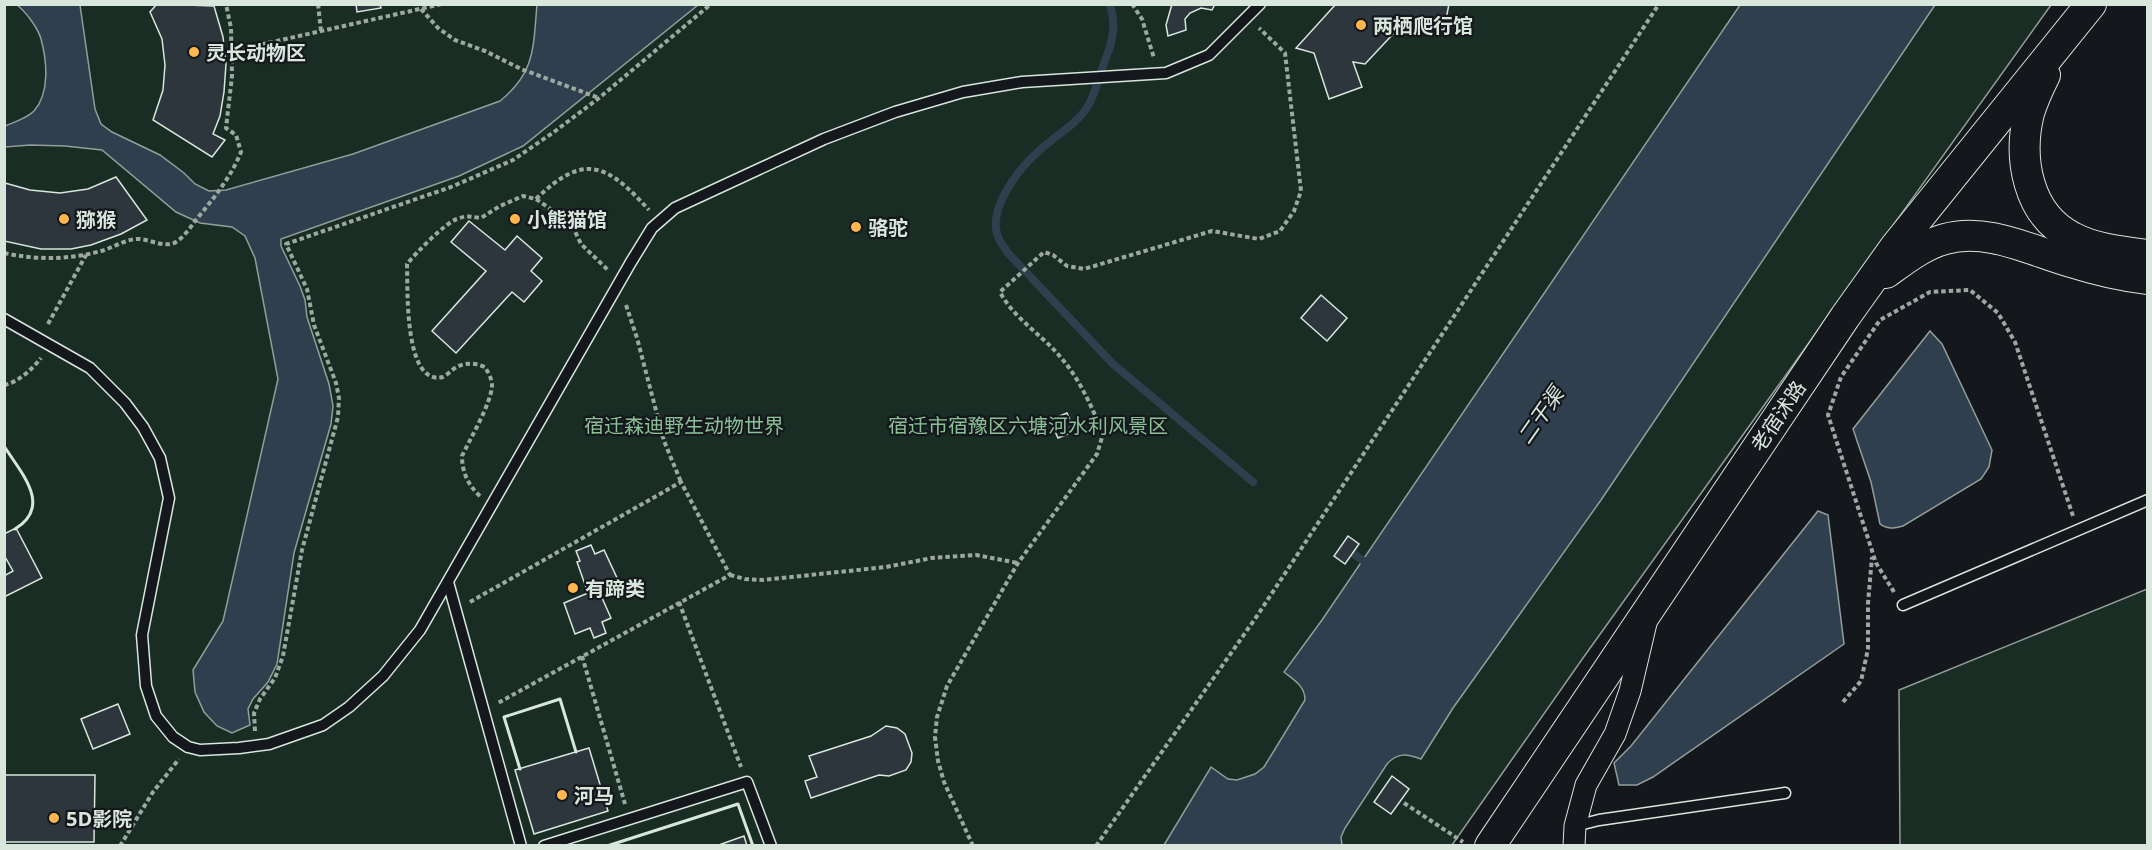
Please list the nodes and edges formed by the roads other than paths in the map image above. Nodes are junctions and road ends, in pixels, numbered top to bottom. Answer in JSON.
{"nodes":[{"id":1,"x":1260,"y":4,"type":"edge"},
{"id":2,"x":2091,"y":4,"type":"edge"},
{"id":3,"x":2057,"y":46,"type":"junction"},
{"id":4,"x":2148,"y":255,"type":"edge"},
{"id":5,"x":2148,"y":279,"type":"edge"},
{"id":6,"x":1866,"y":287,"type":"junction"},
{"id":7,"x":4,"y":319,"type":"edge"},
{"id":8,"x":2148,"y":500,"type":"edge"},
{"id":9,"x":448,"y":582,"type":"junction"},
{"id":10,"x":1903,"y":605,"type":"road end"},
{"id":11,"x":1650,"y":608,"type":"junction"},
{"id":12,"x":1785,"y":793,"type":"dead end"},
{"id":13,"x":1574,"y":836,"type":"edge"},
{"id":14,"x":521,"y":846,"type":"edge"},
{"id":15,"x":544,"y":846,"type":"edge"},
{"id":16,"x":771,"y":846,"type":"edge"},
{"id":17,"x":1490,"y":846,"type":"edge"}],
"edges":[{"from":1,"to":9,"type":"lane"},
{"from":2,"to":3,"type":"main road","name":"老宿沭路"},
{"from":3,"to":4,"type":"main road"},
{"from":3,"to":6,"type":"main road","name":"老宿沭路"},
{"from":5,"to":6,"type":"main road"},
{"from":6,"to":11,"type":"main road","name":"老宿沭路"},
{"from":7,"to":9,"type":"lane"},
{"from":8,"to":10,"type":"lane"},
{"from":9,"to":14,"type":"lane"},
{"from":11,"to":13,"type":"street"},
{"from":11,"to":17,"type":"main road","name":"老宿沭路"},
{"from":12,"to":13,"type":"lane"},
{"from":15,"to":16,"type":"lane"}]}
